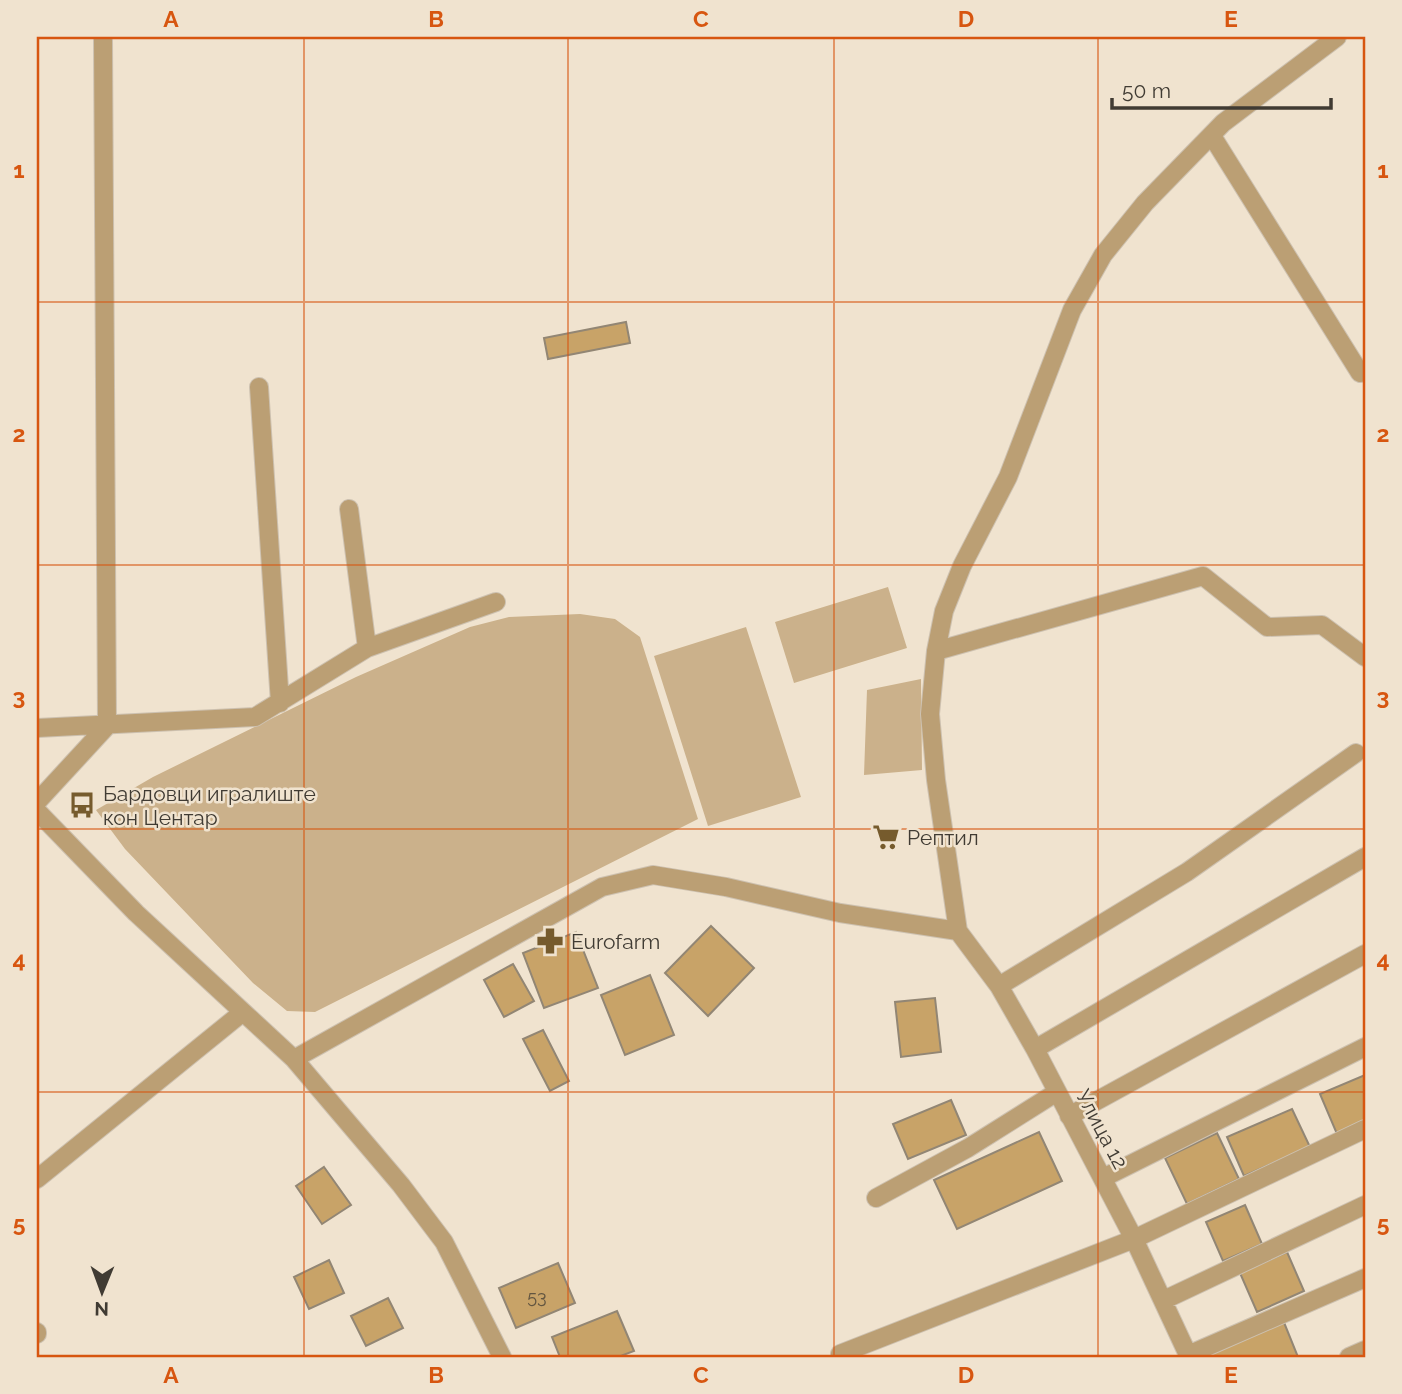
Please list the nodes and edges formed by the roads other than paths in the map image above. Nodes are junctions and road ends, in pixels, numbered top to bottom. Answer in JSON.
{"nodes":[{"id":1,"x":1337,"y":37,"type":"edge"},
{"id":2,"x":103,"y":40,"type":"dead end"},
{"id":3,"x":1212,"y":136,"type":"junction"},
{"id":4,"x":1360,"y":373,"type":"dead end"},
{"id":5,"x":259,"y":387,"type":"dead end"},
{"id":6,"x":349,"y":509,"type":"dead end"},
{"id":7,"x":496,"y":602,"type":"dead end"},
{"id":8,"x":368,"y":648,"type":"junction"},
{"id":9,"x":936,"y":651,"type":"junction"},
{"id":10,"x":1365,"y":657,"type":"edge"},
{"id":11,"x":280,"y":703,"type":"junction"},
{"id":12,"x":107,"y":726,"type":"junction"},
{"id":13,"x":37,"y":728,"type":"edge"},
{"id":14,"x":1356,"y":753,"type":"dead end"},
{"id":15,"x":37,"y":802,"type":"edge"},
{"id":16,"x":37,"y":811,"type":"edge"},
{"id":17,"x":1365,"y":857,"type":"edge"},
{"id":18,"x":958,"y":931,"type":"junction"},
{"id":19,"x":1365,"y":954,"type":"edge"},
{"id":20,"x":999,"y":986,"type":"junction"},
{"id":21,"x":243,"y":1012,"type":"junction"},
{"id":22,"x":1365,"y":1047,"type":"edge"},
{"id":23,"x":1035,"y":1049,"type":"junction"},
{"id":24,"x":294,"y":1059,"type":"junction"},
{"id":25,"x":1057,"y":1092,"type":"junction"},
{"id":26,"x":1069,"y":1116,"type":"junction"},
{"id":27,"x":1365,"y":1129,"type":"edge"},
{"id":28,"x":1103,"y":1178,"type":"junction"},
{"id":29,"x":37,"y":1179,"type":"edge"},
{"id":30,"x":876,"y":1198,"type":"dead end"},
{"id":31,"x":1365,"y":1205,"type":"edge"},
{"id":32,"x":1134,"y":1238,"type":"junction"},
{"id":33,"x":1365,"y":1278,"type":"edge"},
{"id":34,"x":1164,"y":1300,"type":"junction"},
{"id":35,"x":1365,"y":1350,"type":"edge"},
{"id":36,"x":840,"y":1354,"type":"dead end"},
{"id":37,"x":1189,"y":1356,"type":"edge"},
{"id":38,"x":502,"y":1357,"type":"edge"},
{"id":39,"x":1349,"y":1357,"type":"edge"}],
"edges":[{"from":1,"to":3,"type":"street"},
{"from":2,"to":12,"type":"street"},
{"from":3,"to":4,"type":"street"},
{"from":3,"to":9,"type":"street"},
{"from":5,"to":11,"type":"street"},
{"from":6,"to":8,"type":"street"},
{"from":7,"to":8,"type":"street"},
{"from":8,"to":11,"type":"street"},
{"from":9,"to":10,"type":"street"},
{"from":9,"to":18,"type":"street"},
{"from":11,"to":12,"type":"street"},
{"from":12,"to":13,"type":"street"},
{"from":12,"to":15,"type":"street"},
{"from":14,"to":20,"type":"street"},
{"from":16,"to":21,"type":"street"},
{"from":17,"to":23,"type":"street"},
{"from":18,"to":20,"type":"street","name":"Улица 12"},
{"from":18,"to":24,"type":"street"},
{"from":19,"to":26,"type":"street"},
{"from":20,"to":23,"type":"street","name":"Улица 12"},
{"from":21,"to":24,"type":"street"},
{"from":21,"to":29,"type":"street"},
{"from":22,"to":28,"type":"street"},
{"from":23,"to":25,"type":"street","name":"Улица 12"},
{"from":24,"to":38,"type":"street"},
{"from":25,"to":26,"type":"street","name":"Улица 12"},
{"from":25,"to":30,"type":"street"},
{"from":26,"to":28,"type":"street","name":"Улица 12"},
{"from":27,"to":32,"type":"street"},
{"from":28,"to":32,"type":"street","name":"Улица 12"},
{"from":31,"to":34,"type":"street"},
{"from":32,"to":34,"type":"street","name":"Улица 12"},
{"from":32,"to":36,"type":"street"},
{"from":33,"to":37,"type":"street"},
{"from":34,"to":37,"type":"street","name":"Улица 12"},
{"from":35,"to":39,"type":"street"}]}
